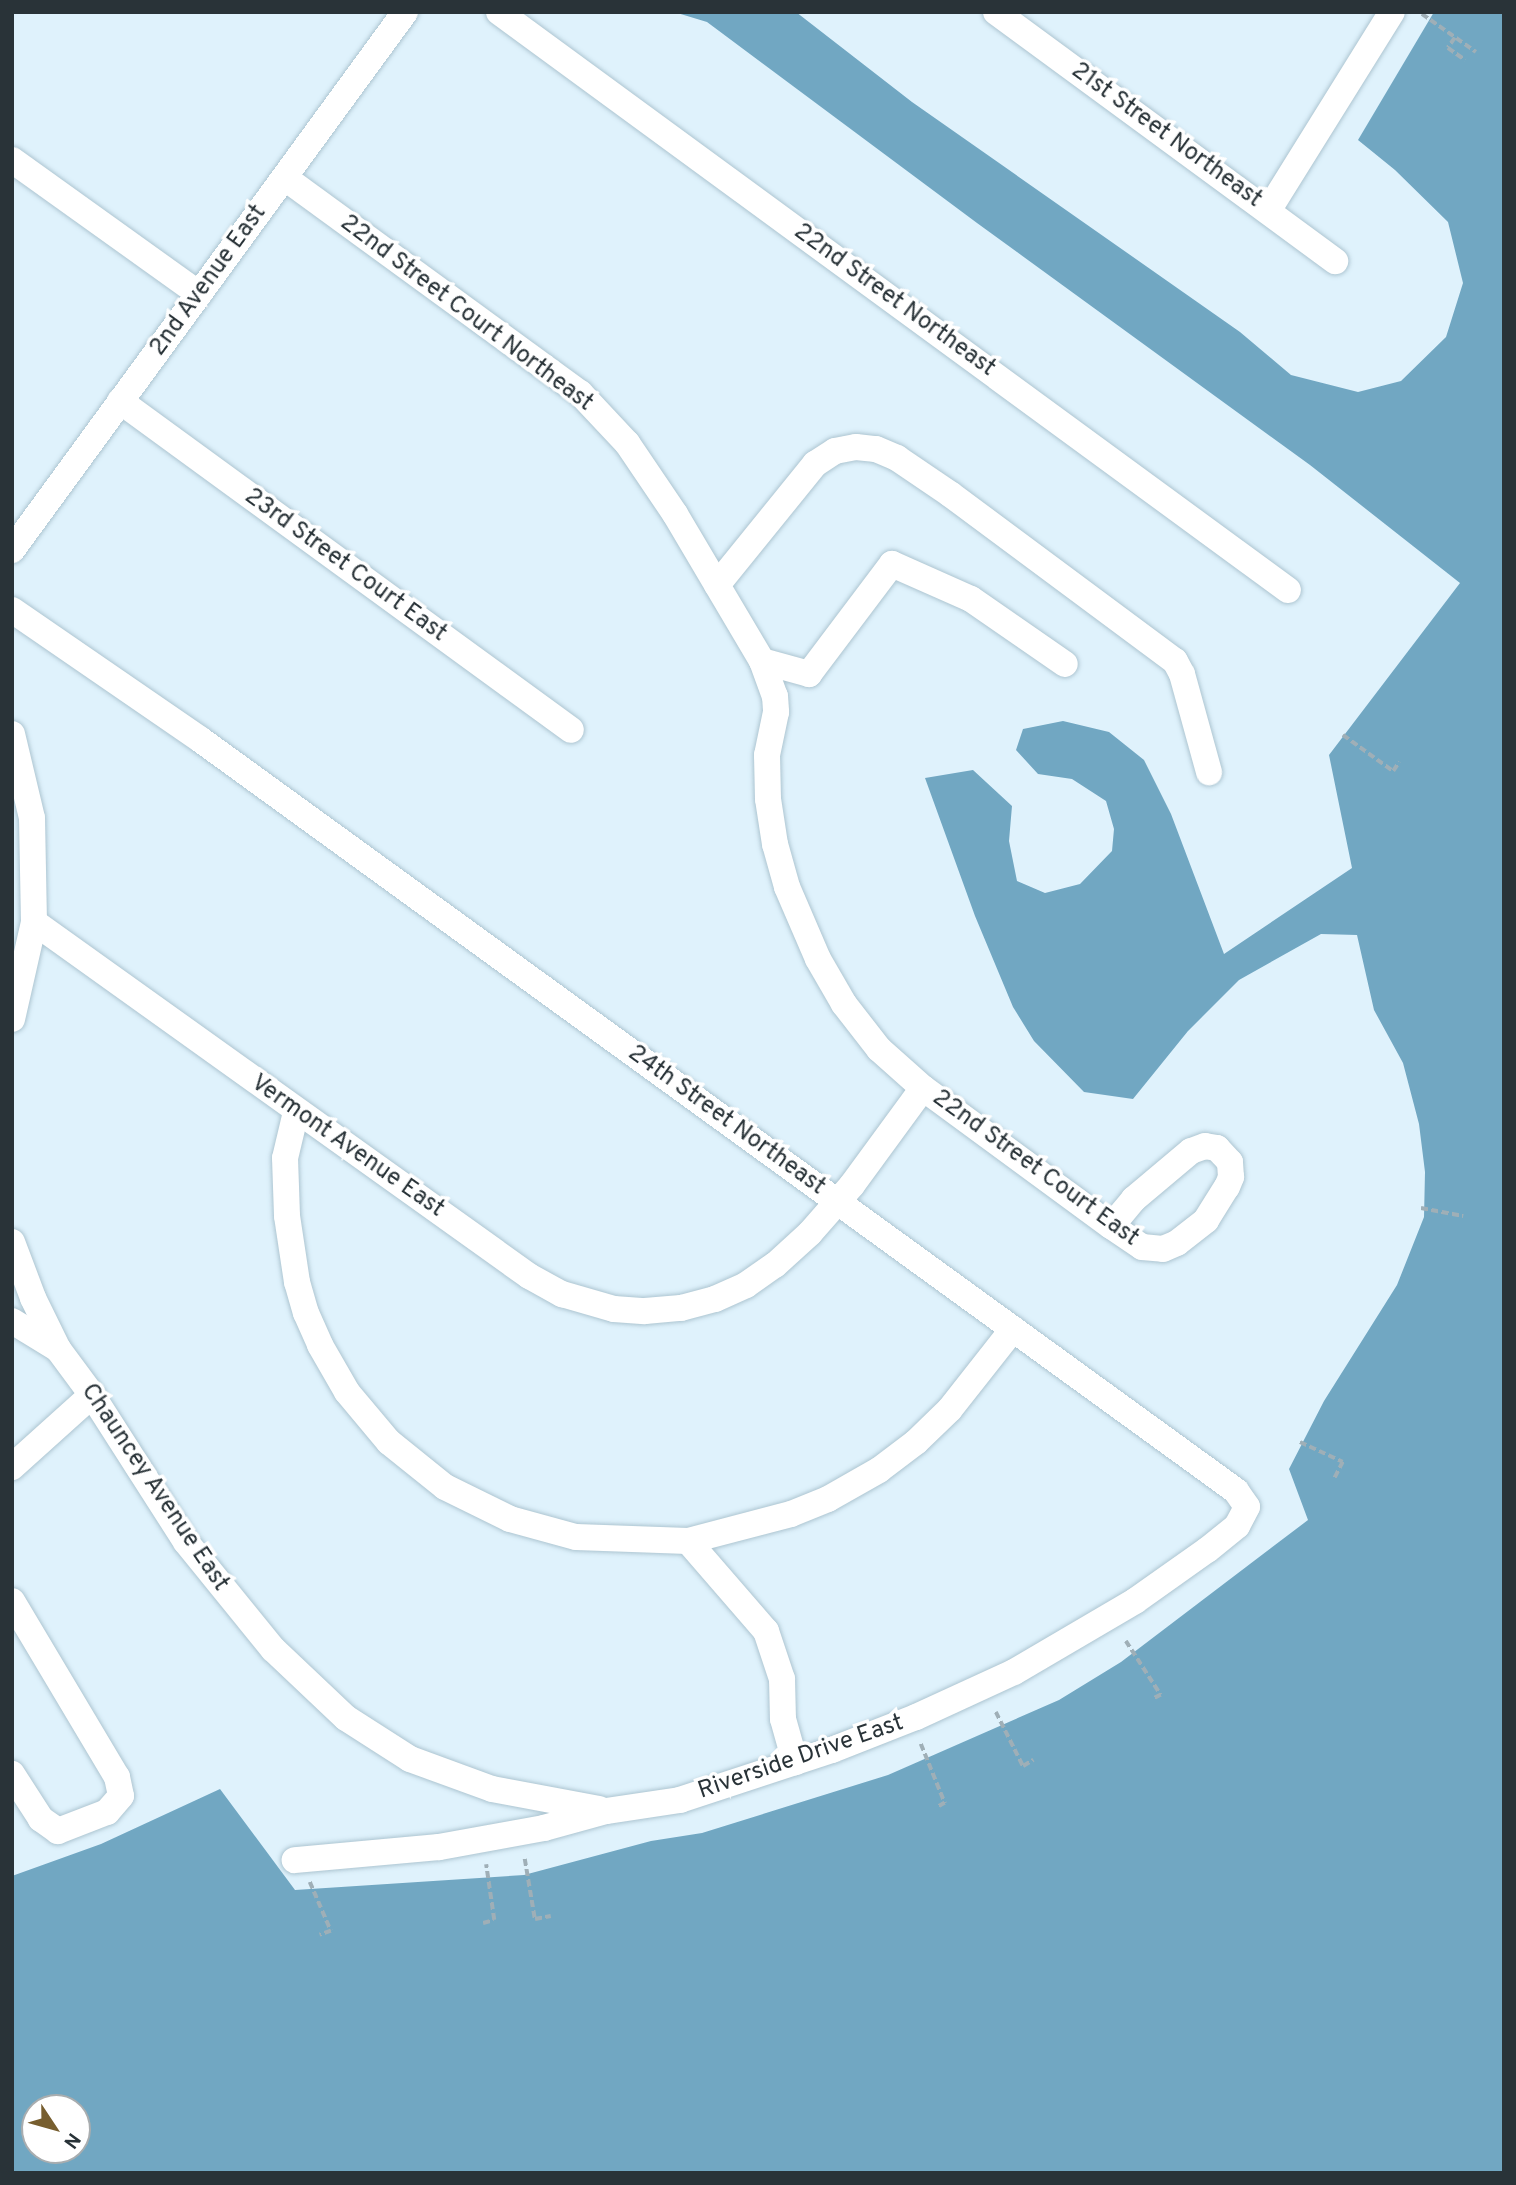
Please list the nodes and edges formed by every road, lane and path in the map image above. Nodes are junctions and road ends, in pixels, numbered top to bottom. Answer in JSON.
{"nodes":[{"id":1,"x":405,"y":12,"type":"edge"},
{"id":2,"x":499,"y":12,"type":"edge"},
{"id":3,"x":996,"y":12,"type":"edge"},
{"id":4,"x":1392,"y":12,"type":"edge"},
{"id":5,"x":1422,"y":14,"type":"dead end"},
{"id":6,"x":1456,"y":38,"type":"junction"},
{"id":7,"x":1476,"y":52,"type":"dead end"},
{"id":8,"x":1465,"y":60,"type":"dead end"},
{"id":9,"x":12,"y":159,"type":"edge"},
{"id":10,"x":285,"y":178,"type":"junction"},
{"id":11,"x":1268,"y":211,"type":"junction"},
{"id":12,"x":1335,"y":261,"type":"dead end"},
{"id":13,"x":199,"y":294,"type":"junction"},
{"id":14,"x":120,"y":401,"type":"junction"},
{"id":15,"x":12,"y":550,"type":"edge"},
{"id":16,"x":717,"y":585,"type":"junction"},
{"id":17,"x":1288,"y":590,"type":"dead end"},
{"id":18,"x":12,"y":610,"type":"edge"},
{"id":19,"x":762,"y":661,"type":"junction"},
{"id":20,"x":1066,"y":664,"type":"dead end"},
{"id":21,"x":571,"y":730,"type":"dead end"},
{"id":22,"x":12,"y":734,"type":"edge"},
{"id":23,"x":1343,"y":735,"type":"dead end"},
{"id":24,"x":1399,"y":762,"type":"dead end"},
{"id":25,"x":1209,"y":772,"type":"dead end"},
{"id":26,"x":34,"y":922,"type":"junction"},
{"id":27,"x":12,"y":1018,"type":"edge"},
{"id":28,"x":923,"y":1088,"type":"junction"},
{"id":29,"x":296,"y":1112,"type":"junction"},
{"id":30,"x":837,"y":1202,"type":"junction"},
{"id":31,"x":1421,"y":1208,"type":"dead end"},
{"id":32,"x":1463,"y":1216,"type":"dead end"},
{"id":33,"x":1111,"y":1226,"type":"junction"},
{"id":34,"x":12,"y":1242,"type":"edge"},
{"id":35,"x":12,"y":1321,"type":"edge"},
{"id":36,"x":1013,"y":1329,"type":"junction"},
{"id":37,"x":58,"y":1349,"type":"junction"},
{"id":38,"x":92,"y":1395,"type":"junction"},
{"id":39,"x":1300,"y":1442,"type":"dead end"},
{"id":40,"x":13,"y":1467,"type":"edge"},
{"id":41,"x":1335,"y":1478,"type":"dead end"},
{"id":42,"x":1247,"y":1507,"type":"joint"},
{"id":43,"x":688,"y":1541,"type":"junction"},
{"id":44,"x":12,"y":1601,"type":"edge"},
{"id":45,"x":1126,"y":1641,"type":"dead end"},
{"id":46,"x":1153,"y":1699,"type":"dead end"},
{"id":47,"x":996,"y":1712,"type":"dead end"},
{"id":48,"x":921,"y":1744,"type":"dead end"},
{"id":49,"x":1033,"y":1760,"type":"dead end"},
{"id":50,"x":794,"y":1762,"type":"junction"},
{"id":51,"x":12,"y":1774,"type":"edge"},
{"id":52,"x":938,"y":1807,"type":"dead end"},
{"id":53,"x":606,"y":1811,"type":"junction"},
{"id":54,"x":525,"y":1859,"type":"dead end"},
{"id":55,"x":295,"y":1860,"type":"dead end"},
{"id":56,"x":486,"y":1865,"type":"dead end"},
{"id":57,"x":310,"y":1882,"type":"dead end"},
{"id":58,"x":551,"y":1916,"type":"dead end"},
{"id":59,"x":482,"y":1923,"type":"dead end"},
{"id":60,"x":320,"y":1936,"type":"dead end"}],
"edges":[{"from":1,"to":10,"type":"street","name":"2nd Avenue East"},
{"from":2,"to":17,"type":"street","name":"22nd Street Northeast"},
{"from":3,"to":11,"type":"street","name":"21st Street Northeast"},
{"from":4,"to":11,"type":"street"},
{"from":5,"to":6,"type":"path"},
{"from":6,"to":7,"type":"path"},
{"from":6,"to":8,"type":"path"},
{"from":9,"to":13,"type":"street"},
{"from":10,"to":13,"type":"street","name":"2nd Avenue East"},
{"from":10,"to":16,"type":"street","name":"22nd Street Court Northeast"},
{"from":11,"to":12,"type":"street","name":"21st Street Northeast"},
{"from":13,"to":14,"type":"street","name":"2nd Avenue East"},
{"from":14,"to":15,"type":"street","name":"2nd Avenue East"},
{"from":14,"to":21,"type":"street","name":"23rd Street Court East"},
{"from":16,"to":19,"type":"street","name":"22nd Street Court Northeast"},
{"from":16,"to":25,"type":"street"},
{"from":18,"to":30,"type":"street","name":"24th Street Northeast"},
{"from":19,"to":20,"type":"street"},
{"from":19,"to":28,"type":"street","name":"22nd Street Court Northeast"},
{"from":22,"to":26,"type":"street"},
{"from":23,"to":24,"type":"path"},
{"from":26,"to":27,"type":"street"},
{"from":26,"to":29,"type":"street","name":"Vermont Avenue East"},
{"from":28,"to":30,"type":"street","name":"Vermont Avenue East"},
{"from":28,"to":33,"type":"street","name":"22nd Street Court East"},
{"from":29,"to":30,"type":"street","name":"Vermont Avenue East"},
{"from":29,"to":43,"type":"street"},
{"from":30,"to":36,"type":"street","name":"24th Street Northeast"},
{"from":31,"to":32,"type":"path"},
{"from":33,"to":33,"type":"street","name":"22nd Street Court East"},
{"from":34,"to":37,"type":"street","name":"Chauncey Avenue East"},
{"from":35,"to":37,"type":"street"},
{"from":36,"to":42,"type":"street","name":"24th Street Northeast"},
{"from":36,"to":43,"type":"street"},
{"from":37,"to":38,"type":"street","name":"Chauncey Avenue East"},
{"from":38,"to":40,"type":"street"},
{"from":38,"to":53,"type":"street","name":"Chauncey Avenue East"},
{"from":39,"to":41,"type":"path"},
{"from":42,"to":50,"type":"street","name":"Riverside Drive East"},
{"from":43,"to":50,"type":"street"},
{"from":44,"to":51,"type":"street"},
{"from":45,"to":46,"type":"path"},
{"from":47,"to":49,"type":"path"},
{"from":48,"to":52,"type":"path"},
{"from":50,"to":53,"type":"street","name":"Riverside Drive East"},
{"from":53,"to":55,"type":"street","name":"Riverside Drive East"},
{"from":54,"to":58,"type":"path"},
{"from":56,"to":59,"type":"path"},
{"from":57,"to":60,"type":"path"}]}
